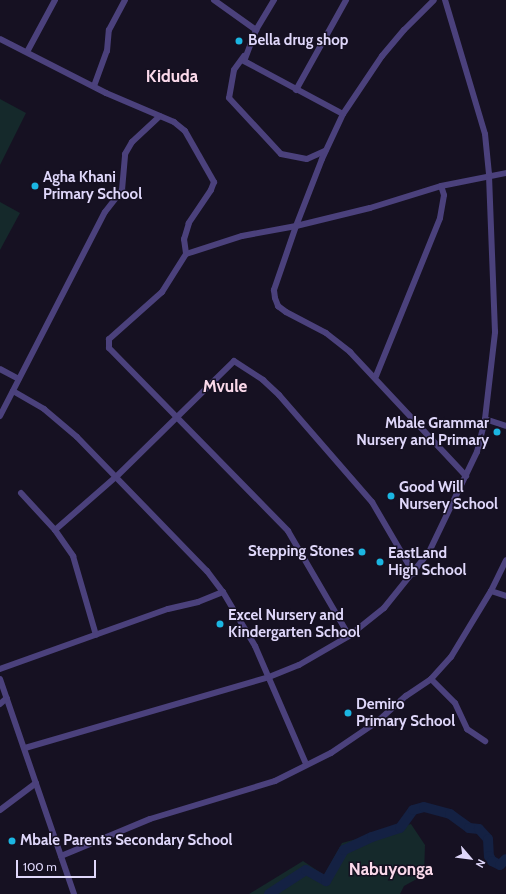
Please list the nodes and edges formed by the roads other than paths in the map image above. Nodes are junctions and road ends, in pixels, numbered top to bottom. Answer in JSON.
{"nodes":[{"id":1,"x":54,"y":0,"type":"edge"},
{"id":2,"x":125,"y":0,"type":"edge"},
{"id":3,"x":214,"y":0,"type":"edge"},
{"id":4,"x":274,"y":0,"type":"edge"},
{"id":5,"x":346,"y":0,"type":"edge"},
{"id":6,"x":434,"y":0,"type":"edge"},
{"id":7,"x":445,"y":0,"type":"edge"},
{"id":8,"x":256,"y":30,"type":"junction"},
{"id":9,"x":0,"y":39,"type":"edge"},
{"id":10,"x":27,"y":52,"type":"junction"},
{"id":11,"x":245,"y":54,"type":"junction"},
{"id":12,"x":94,"y":86,"type":"junction"},
{"id":13,"x":296,"y":90,"type":"junction"},
{"id":14,"x":343,"y":114,"type":"junction"},
{"id":15,"x":160,"y":116,"type":"junction"},
{"id":16,"x":326,"y":151,"type":"junction"},
{"id":17,"x":506,"y":173,"type":"edge"},
{"id":18,"x":490,"y":174,"type":"junction"},
{"id":19,"x":441,"y":186,"type":"junction"},
{"id":20,"x":296,"y":226,"type":"junction"},
{"id":21,"x":186,"y":254,"type":"junction"},
{"id":22,"x":0,"y":369,"type":"edge"},
{"id":23,"x":376,"y":376,"type":"junction"},
{"id":24,"x":19,"y":380,"type":"junction"},
{"id":25,"x":13,"y":392,"type":"junction"},
{"id":26,"x":0,"y":416,"type":"edge"},
{"id":27,"x":176,"y":418,"type":"junction"},
{"id":28,"x":485,"y":419,"type":"junction"},
{"id":29,"x":506,"y":426,"type":"edge"},
{"id":30,"x":117,"y":476,"type":"junction"},
{"id":31,"x":466,"y":476,"type":"junction"},
{"id":32,"x":21,"y":493,"type":"dead end"},
{"id":33,"x":55,"y":530,"type":"junction"},
{"id":34,"x":506,"y":560,"type":"edge"},
{"id":35,"x":414,"y":574,"type":"junction"},
{"id":36,"x":491,"y":591,"type":"junction"},
{"id":37,"x":223,"y":592,"type":"junction"},
{"id":38,"x":506,"y":596,"type":"edge"},
{"id":39,"x":96,"y":635,"type":"junction"},
{"id":40,"x":349,"y":636,"type":"junction"},
{"id":41,"x":0,"y":669,"type":"edge"},
{"id":42,"x":269,"y":677,"type":"junction"},
{"id":43,"x":0,"y":679,"type":"edge"},
{"id":44,"x":431,"y":679,"type":"junction"},
{"id":45,"x":7,"y":698,"type":"junction"},
{"id":46,"x":0,"y":704,"type":"edge"},
{"id":47,"x":485,"y":741,"type":"dead end"},
{"id":48,"x":25,"y":748,"type":"junction"},
{"id":49,"x":306,"y":764,"type":"junction"},
{"id":50,"x":36,"y":783,"type":"junction"},
{"id":51,"x":0,"y":810,"type":"edge"},
{"id":52,"x":61,"y":856,"type":"junction"},
{"id":53,"x":74,"y":894,"type":"edge"}],
"edges":[{"from":1,"to":10,"type":"street"},
{"from":2,"to":12,"type":"street"},
{"from":3,"to":8,"type":"street"},
{"from":4,"to":8,"type":"street"},
{"from":5,"to":13,"type":"street"},
{"from":6,"to":14,"type":"street"},
{"from":7,"to":18,"type":"street"},
{"from":8,"to":11,"type":"street"},
{"from":9,"to":10,"type":"street"},
{"from":10,"to":12,"type":"street"},
{"from":11,"to":13,"type":"street"},
{"from":11,"to":16,"type":"street"},
{"from":12,"to":15,"type":"street"},
{"from":13,"to":14,"type":"street"},
{"from":14,"to":16,"type":"street"},
{"from":15,"to":21,"type":"street"},
{"from":15,"to":24,"type":"street"},
{"from":16,"to":20,"type":"street"},
{"from":17,"to":18,"type":"street"},
{"from":18,"to":19,"type":"street"},
{"from":18,"to":28,"type":"street"},
{"from":19,"to":20,"type":"street"},
{"from":19,"to":23,"type":"street"},
{"from":20,"to":21,"type":"street"},
{"from":20,"to":23,"type":"street"},
{"from":21,"to":27,"type":"street"},
{"from":22,"to":24,"type":"street"},
{"from":23,"to":31,"type":"street"},
{"from":24,"to":25,"type":"street"},
{"from":25,"to":26,"type":"street"},
{"from":25,"to":30,"type":"street"},
{"from":27,"to":30,"type":"street"},
{"from":27,"to":35,"type":"street"},
{"from":27,"to":40,"type":"street"},
{"from":28,"to":29,"type":"street"},
{"from":28,"to":31,"type":"street"},
{"from":30,"to":33,"type":"street"},
{"from":30,"to":37,"type":"street"},
{"from":31,"to":35,"type":"street"},
{"from":32,"to":33,"type":"street"},
{"from":33,"to":39,"type":"street"},
{"from":34,"to":36,"type":"street"},
{"from":35,"to":40,"type":"street"},
{"from":36,"to":38,"type":"street"},
{"from":36,"to":44,"type":"street"},
{"from":37,"to":39,"type":"street"},
{"from":37,"to":42,"type":"street"},
{"from":39,"to":41,"type":"street"},
{"from":40,"to":42,"type":"street"},
{"from":42,"to":48,"type":"street"},
{"from":42,"to":49,"type":"street"},
{"from":43,"to":45,"type":"street"},
{"from":44,"to":47,"type":"street"},
{"from":44,"to":49,"type":"street"},
{"from":45,"to":46,"type":"street"},
{"from":45,"to":48,"type":"street"},
{"from":48,"to":50,"type":"street"},
{"from":49,"to":52,"type":"street"},
{"from":50,"to":51,"type":"street"},
{"from":50,"to":52,"type":"street"},
{"from":52,"to":53,"type":"street"}]}
